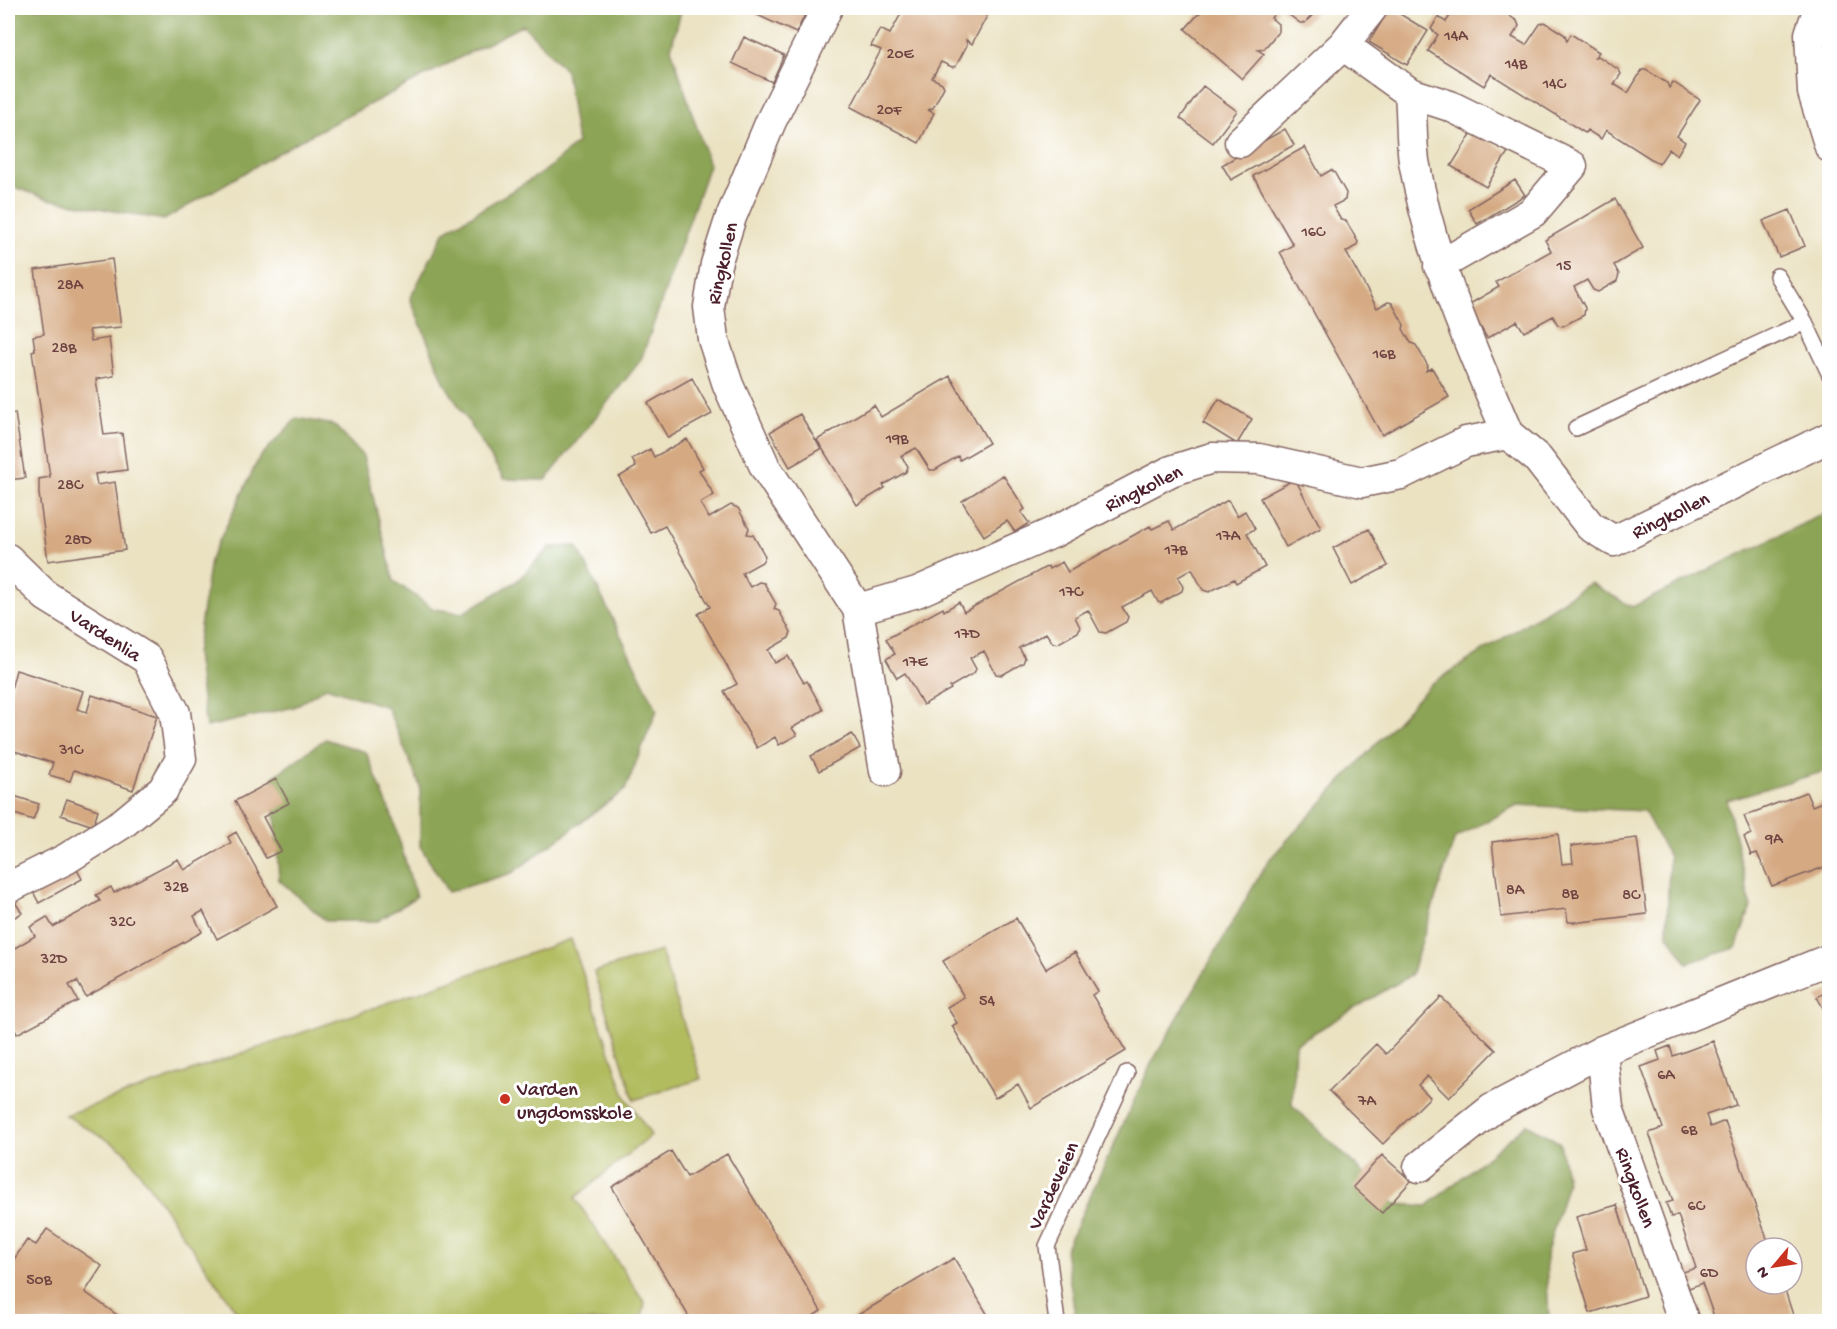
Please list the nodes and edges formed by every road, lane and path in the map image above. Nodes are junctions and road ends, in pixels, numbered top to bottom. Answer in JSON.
{"nodes":[{"id":1,"x":827,"y":8,"type":"edge"},
{"id":2,"x":1372,"y":8,"type":"edge"},
{"id":3,"x":1819,"y":8,"type":"edge"},
{"id":4,"x":1343,"y":45,"type":"junction"},
{"id":5,"x":1410,"y":93,"type":"junction"},
{"id":6,"x":1240,"y":142,"type":"dead end"},
{"id":7,"x":1830,"y":147,"type":"edge"},
{"id":8,"x":1439,"y":266,"type":"junction"},
{"id":9,"x":1777,"y":276,"type":"dead end"},
{"id":10,"x":1805,"y":322,"type":"junction"},
{"id":11,"x":1830,"y":375,"type":"edge"},
{"id":12,"x":1576,"y":428,"type":"dead end"},
{"id":13,"x":1509,"y":435,"type":"junction"},
{"id":14,"x":1830,"y":437,"type":"edge"},
{"id":15,"x":8,"y":559,"type":"edge"},
{"id":16,"x":858,"y":609,"type":"junction"},
{"id":17,"x":885,"y":771,"type":"dead end"},
{"id":18,"x":8,"y":888,"type":"edge"},
{"id":19,"x":1830,"y":959,"type":"edge"},
{"id":20,"x":1602,"y":1051,"type":"junction"},
{"id":21,"x":1127,"y":1073,"type":"dead end"},
{"id":22,"x":1419,"y":1167,"type":"dead end"},
{"id":23,"x":1057,"y":1322,"type":"edge"},
{"id":24,"x":1684,"y":1322,"type":"edge"}],
"edges":[{"from":1,"to":16,"type":"street","name":"Ringkollen"},
{"from":2,"to":4,"type":"street"},
{"from":3,"to":7,"type":"street"},
{"from":4,"to":5,"type":"street"},
{"from":4,"to":6,"type":"street"},
{"from":5,"to":8,"type":"street","name":"Ringkollen"},
{"from":5,"to":8,"type":"street"},
{"from":8,"to":13,"type":"street","name":"Ringkollen"},
{"from":9,"to":10,"type":"lane"},
{"from":10,"to":11,"type":"lane"},
{"from":10,"to":12,"type":"lane"},
{"from":13,"to":14,"type":"street","name":"Ringkollen"},
{"from":13,"to":16,"type":"street","name":"Ringkollen"},
{"from":15,"to":18,"type":"street","name":"Vardenlia"},
{"from":16,"to":17,"type":"street","name":"Ringkollen"},
{"from":19,"to":20,"type":"street"},
{"from":20,"to":22,"type":"street"},
{"from":20,"to":24,"type":"street","name":"Ringkollen"},
{"from":21,"to":23,"type":"lane","name":"Vardeveien"}]}
